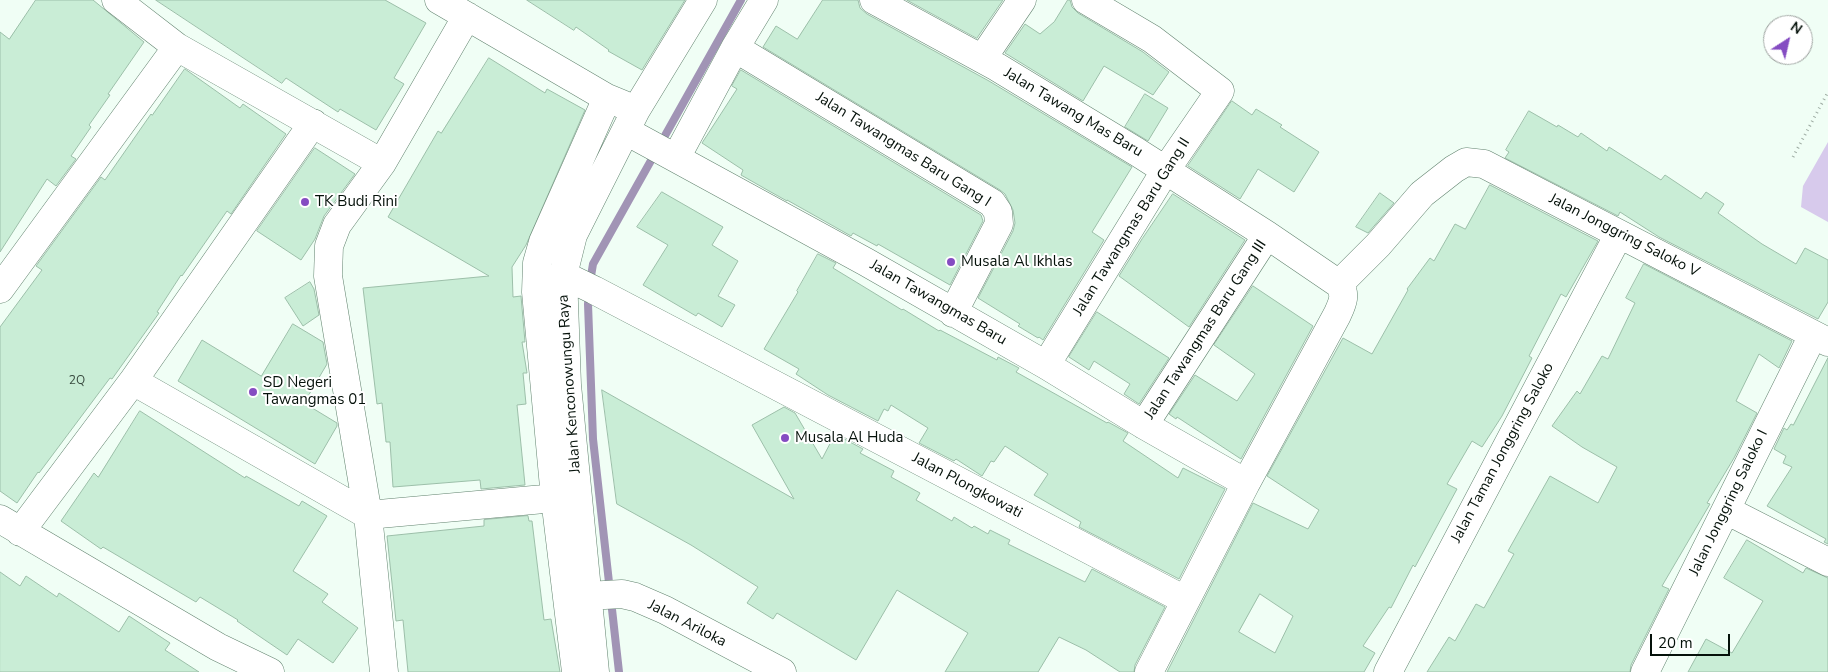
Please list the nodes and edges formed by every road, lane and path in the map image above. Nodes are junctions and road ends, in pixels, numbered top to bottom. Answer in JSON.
{"nodes":[{"id":1,"x":116,"y":0,"type":"edge"},
{"id":2,"x":439,"y":0,"type":"edge"},
{"id":3,"x":703,"y":0,"type":"edge"},
{"id":4,"x":764,"y":0,"type":"edge"},
{"id":5,"x":874,"y":0,"type":"edge"},
{"id":6,"x":1022,"y":0,"type":"edge"},
{"id":7,"x":1086,"y":0,"type":"edge"},
{"id":8,"x":467,"y":16,"type":"junction"},
{"id":9,"x":177,"y":47,"type":"junction"},
{"id":10,"x":735,"y":48,"type":"junction"},
{"id":11,"x":982,"y":59,"type":"junction"},
{"id":12,"x":1828,"y":92,"type":"edge"},
{"id":13,"x":607,"y":98,"type":"junction"},
{"id":14,"x":313,"y":123,"type":"junction"},
{"id":15,"x":632,"y":126,"type":"junction"},
{"id":16,"x":674,"y":157,"type":"junction"},
{"id":17,"x":1793,"y":158,"type":"dead end"},
{"id":18,"x":382,"y":162,"type":"junction"},
{"id":19,"x":1165,"y":171,"type":"junction"},
{"id":20,"x":1619,"y":234,"type":"junction"},
{"id":21,"x":1267,"y":235,"type":"junction"},
{"id":22,"x":566,"y":277,"type":"junction"},
{"id":23,"x":1339,"y":284,"type":"junction"},
{"id":24,"x":0,"y":289,"type":"edge"},
{"id":25,"x":953,"y":313,"type":"junction"},
{"id":26,"x":1821,"y":339,"type":"edge"},
{"id":27,"x":1046,"y":365,"type":"junction"},
{"id":28,"x":133,"y":381,"type":"junction"},
{"id":29,"x":1144,"y":425,"type":"junction"},
{"id":30,"x":1246,"y":483,"type":"junction"},
{"id":31,"x":555,"y":498,"type":"junction"},
{"id":32,"x":1726,"y":510,"type":"junction"},
{"id":33,"x":368,"y":515,"type":"junction"},
{"id":34,"x":10,"y":525,"type":"edge"},
{"id":35,"x":1828,"y":562,"type":"edge"},
{"id":36,"x":602,"y":595,"type":"junction"},
{"id":37,"x":1185,"y":600,"type":"junction"},
{"id":38,"x":1652,"y":670,"type":"edge"},
{"id":39,"x":270,"y":672,"type":"edge"},
{"id":40,"x":384,"y":672,"type":"edge"},
{"id":41,"x":576,"y":672,"type":"edge"},
{"id":42,"x":595,"y":672,"type":"edge"},
{"id":43,"x":782,"y":672,"type":"edge"},
{"id":44,"x":1149,"y":672,"type":"edge"},
{"id":45,"x":1388,"y":672,"type":"edge"}],
"edges":[{"from":1,"to":9,"type":"street"},
{"from":2,"to":8,"type":"street","name":"Jalan Tawangmas Baru"},
{"from":3,"to":15,"type":"street","name":"Jalan Kenconowungu Raya"},
{"from":4,"to":10,"type":"street"},
{"from":5,"to":11,"type":"street","name":"Jalan Tawang Mas Baru"},
{"from":6,"to":11,"type":"street"},
{"from":7,"to":19,"type":"street","name":"Jalan Tawangmas Baru Gang II"},
{"from":8,"to":13,"type":"street","name":"Jalan Tawangmas Baru"},
{"from":8,"to":18,"type":"street"},
{"from":9,"to":14,"type":"street"},
{"from":9,"to":24,"type":"street"},
{"from":10,"to":16,"type":"street"},
{"from":10,"to":25,"type":"street","name":"Jalan Tawangmas Baru Gang I"},
{"from":11,"to":19,"type":"street","name":"Jalan Tawang Mas Baru"},
{"from":12,"to":17,"type":"path"},
{"from":13,"to":15,"type":"street","name":"Jalan Tawangmas Baru"},
{"from":13,"to":31,"type":"street"},
{"from":14,"to":18,"type":"street"},
{"from":14,"to":28,"type":"street"},
{"from":15,"to":16,"type":"street","name":"Jalan Tawangmas Baru"},
{"from":15,"to":22,"type":"street","name":"Jalan Kenconowungu Raya"},
{"from":16,"to":25,"type":"street","name":"Jalan Tawangmas Baru"},
{"from":18,"to":33,"type":"street"},
{"from":19,"to":21,"type":"street","name":"Jalan Tawang Mas Baru"},
{"from":19,"to":27,"type":"street","name":"Jalan Tawangmas Baru Gang II"},
{"from":20,"to":23,"type":"street","name":"Jalan Jonggring Saloko V"},
{"from":20,"to":26,"type":"street","name":"Jalan Jonggring Saloko V"},
{"from":20,"to":45,"type":"street","name":"Jalan Taman Jonggring Saloko"},
{"from":21,"to":23,"type":"street","name":"Jalan Tawang Mas Baru"},
{"from":21,"to":29,"type":"street","name":"Jalan Tawangmas Baru Gang III"},
{"from":22,"to":36,"type":"street","name":"Jalan Kenconowungu Raya"},
{"from":22,"to":37,"type":"street","name":"Jalan Plongkowati"},
{"from":23,"to":30,"type":"street"},
{"from":25,"to":27,"type":"street","name":"Jalan Tawangmas Baru"},
{"from":26,"to":32,"type":"street","name":"Jalan Jonggring Saloko I"},
{"from":27,"to":29,"type":"street","name":"Jalan Tawangmas Baru"},
{"from":28,"to":33,"type":"street"},
{"from":28,"to":34,"type":"street"},
{"from":29,"to":30,"type":"street","name":"Jalan Tawangmas Baru"},
{"from":30,"to":37,"type":"street"},
{"from":31,"to":33,"type":"street"},
{"from":31,"to":41,"type":"street"},
{"from":32,"to":35,"type":"street"},
{"from":32,"to":38,"type":"street","name":"Jalan Jonggring Saloko I"},
{"from":33,"to":40,"type":"street"},
{"from":34,"to":39,"type":"street"},
{"from":36,"to":42,"type":"street","name":"Jalan Kenconowungu Raya"},
{"from":36,"to":43,"type":"street","name":"Jalan Ariloka"},
{"from":37,"to":44,"type":"street"}]}
